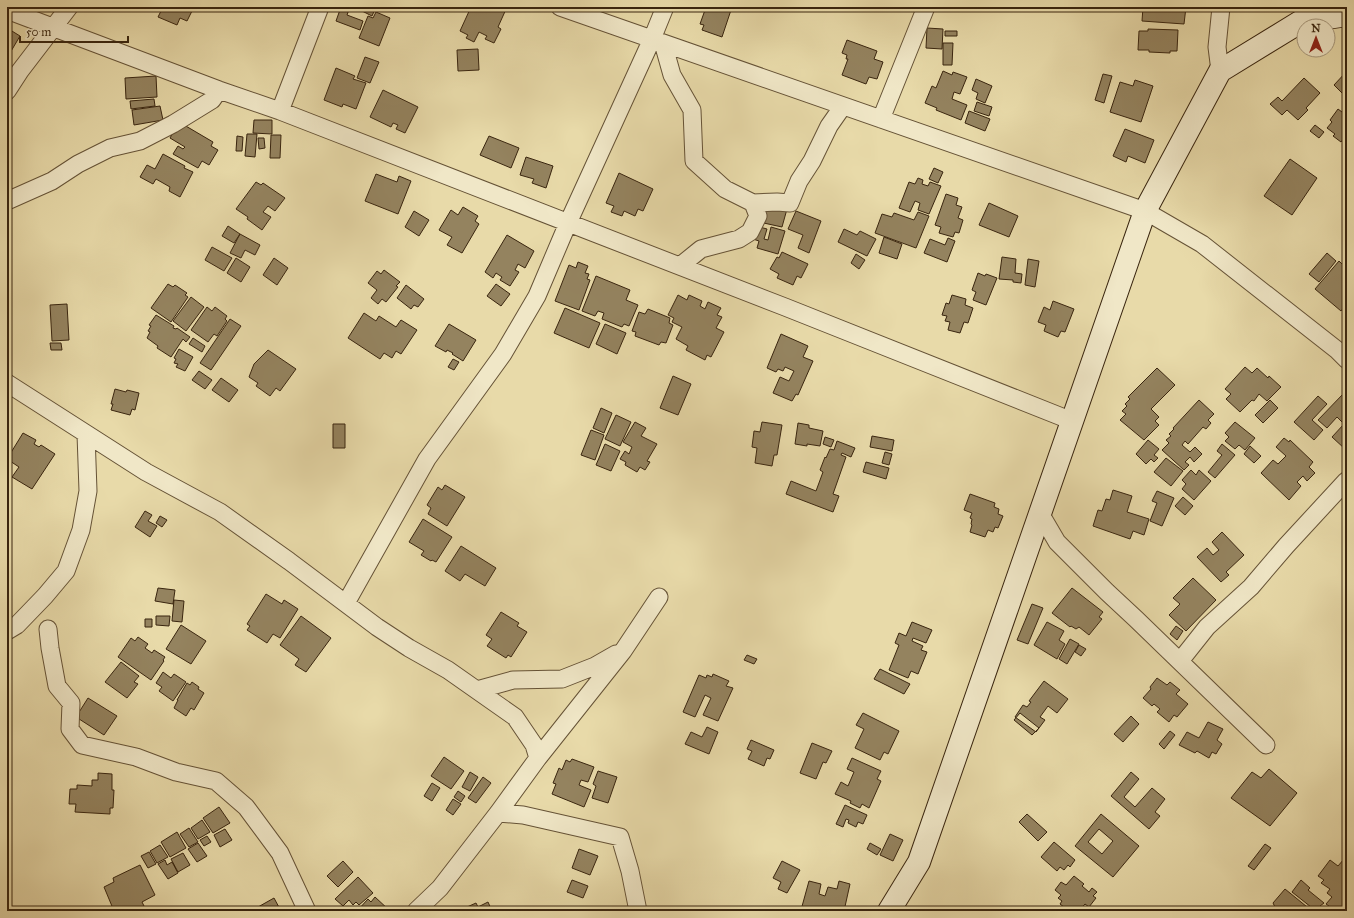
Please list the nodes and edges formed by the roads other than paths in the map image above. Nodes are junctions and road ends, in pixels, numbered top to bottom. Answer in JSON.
{"nodes":[{"id":1,"x":69,"y":7,"type":"edge"},
{"id":2,"x":320,"y":7,"type":"edge"},
{"id":3,"x":560,"y":7,"type":"edge"},
{"id":4,"x":666,"y":7,"type":"edge"},
{"id":5,"x":926,"y":7,"type":"edge"},
{"id":6,"x":1221,"y":7,"type":"edge"},
{"id":7,"x":7,"y":10,"type":"edge"},
{"id":8,"x":1347,"y":15,"type":"edge"},
{"id":9,"x":53,"y":27,"type":"junction"},
{"id":10,"x":658,"y":41,"type":"junction"},
{"id":11,"x":1220,"y":71,"type":"junction"},
{"id":12,"x":219,"y":90,"type":"junction"},
{"id":13,"x":7,"y":91,"type":"edge"},
{"id":14,"x":843,"y":106,"type":"junction"},
{"id":15,"x":280,"y":111,"type":"junction"},
{"id":16,"x":881,"y":119,"type":"junction"},
{"id":17,"x":7,"y":201,"type":"edge"},
{"id":18,"x":753,"y":203,"type":"junction"},
{"id":19,"x":1145,"y":212,"type":"junction"},
{"id":20,"x":568,"y":223,"type":"junction"},
{"id":21,"x":680,"y":266,"type":"junction"},
{"id":22,"x":1344,"y":350,"type":"edge"},
{"id":23,"x":7,"y":383,"type":"edge"},
{"id":24,"x":1072,"y":421,"type":"junction"},
{"id":25,"x":86,"y":434,"type":"junction"},
{"id":26,"x":1346,"y":481,"type":"edge"},
{"id":27,"x":1040,"y":513,"type":"junction"},
{"id":28,"x":658,"y":597,"type":"dead end"},
{"id":29,"x":346,"y":603,"type":"junction"},
{"id":30,"x":48,"y":629,"type":"dead end"},
{"id":31,"x":7,"y":631,"type":"edge"},
{"id":32,"x":623,"y":651,"type":"junction"},
{"id":33,"x":1180,"y":661,"type":"junction"},
{"id":34,"x":477,"y":690,"type":"junction"},
{"id":35,"x":1266,"y":745,"type":"dead end"},
{"id":36,"x":538,"y":758,"type":"junction"},
{"id":37,"x":498,"y":813,"type":"junction"},
{"id":38,"x":307,"y":911,"type":"edge"},
{"id":39,"x":416,"y":911,"type":"edge"},
{"id":40,"x":638,"y":911,"type":"edge"},
{"id":41,"x":889,"y":911,"type":"edge"}],
"edges":[{"from":1,"to":9,"type":"street"},
{"from":2,"to":15,"type":"street"},
{"from":3,"to":10,"type":"street"},
{"from":4,"to":10,"type":"street"},
{"from":5,"to":16,"type":"street"},
{"from":6,"to":11,"type":"street"},
{"from":7,"to":9,"type":"street"},
{"from":8,"to":11,"type":"street"},
{"from":9,"to":12,"type":"street"},
{"from":9,"to":13,"type":"street"},
{"from":10,"to":14,"type":"street"},
{"from":10,"to":18,"type":"street"},
{"from":10,"to":20,"type":"street"},
{"from":11,"to":19,"type":"street"},
{"from":12,"to":15,"type":"street"},
{"from":12,"to":17,"type":"street"},
{"from":14,"to":16,"type":"street"},
{"from":14,"to":18,"type":"street"},
{"from":15,"to":20,"type":"street"},
{"from":16,"to":19,"type":"street"},
{"from":18,"to":21,"type":"street"},
{"from":19,"to":22,"type":"street"},
{"from":19,"to":24,"type":"street"},
{"from":20,"to":21,"type":"street"},
{"from":20,"to":29,"type":"street"},
{"from":21,"to":24,"type":"street"},
{"from":23,"to":25,"type":"street"},
{"from":24,"to":27,"type":"street"},
{"from":25,"to":29,"type":"street"},
{"from":25,"to":31,"type":"street"},
{"from":26,"to":33,"type":"street"},
{"from":27,"to":33,"type":"street"},
{"from":27,"to":41,"type":"street"},
{"from":28,"to":32,"type":"street"},
{"from":29,"to":34,"type":"street"},
{"from":30,"to":38,"type":"street"},
{"from":32,"to":34,"type":"street"},
{"from":32,"to":36,"type":"street"},
{"from":33,"to":35,"type":"street"},
{"from":34,"to":36,"type":"street"},
{"from":36,"to":37,"type":"street"},
{"from":37,"to":39,"type":"street"},
{"from":37,"to":40,"type":"street"}]}
